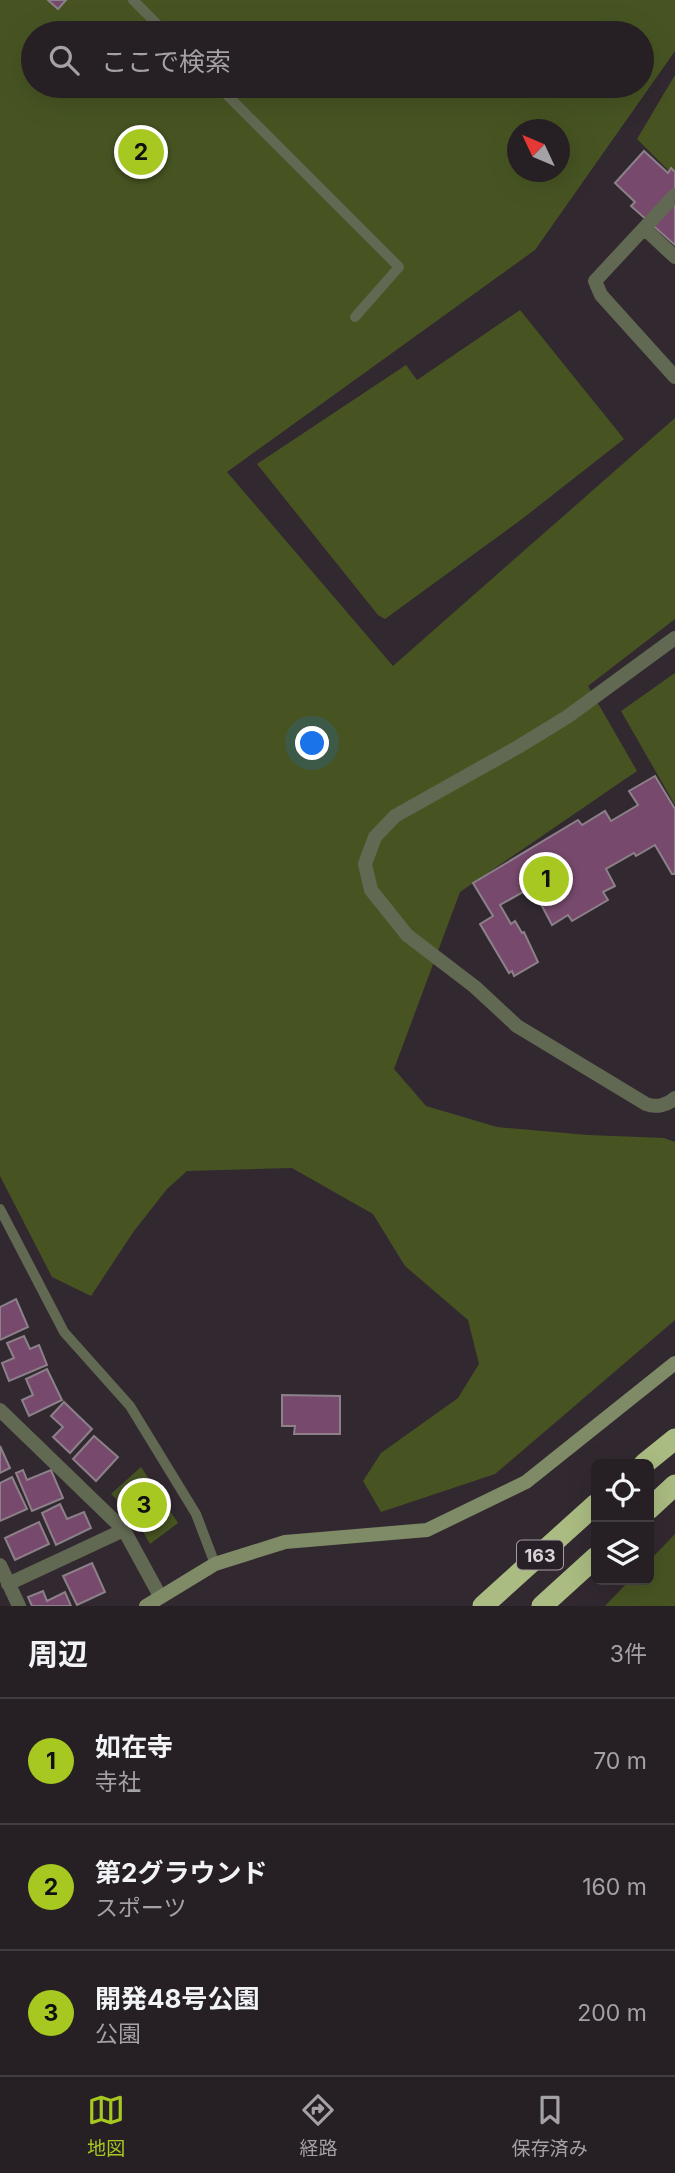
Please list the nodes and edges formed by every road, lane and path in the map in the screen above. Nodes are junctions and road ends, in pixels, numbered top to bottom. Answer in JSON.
{"nodes":[{"id":1,"x":133,"y":0,"type":"edge"},
{"id":2,"x":154,"y":21,"type":"edge"},
{"id":3,"x":230,"y":98,"type":"edge"},
{"id":4,"x":675,"y":195,"type":"edge"},
{"id":5,"x":645,"y":229,"type":"junction"},
{"id":6,"x":675,"y":257,"type":"edge"},
{"id":7,"x":355,"y":317,"type":"dead end"},
{"id":8,"x":674,"y":377,"type":"edge"},
{"id":9,"x":675,"y":638,"type":"edge"},
{"id":10,"x":675,"y":1098,"type":"edge"},
{"id":11,"x":0,"y":1209,"type":"edge"},
{"id":12,"x":675,"y":1363,"type":"edge"},
{"id":13,"x":0,"y":1410,"type":"edge"},
{"id":14,"x":675,"y":1438,"type":"edge"},
{"id":15,"x":650,"y":1459,"type":"edge"},
{"id":16,"x":675,"y":1485,"type":"edge"},
{"id":17,"x":654,"y":1504,"type":"edge"},
{"id":18,"x":591,"y":1509,"type":"edge"},
{"id":19,"x":124,"y":1531,"type":"junction"},
{"id":20,"x":591,"y":1562,"type":"edge"},
{"id":21,"x":215,"y":1564,"type":"junction"},
{"id":22,"x":0,"y":1565,"type":"edge"},
{"id":23,"x":8,"y":1584,"type":"junction"},
{"id":24,"x":160,"y":1596,"type":"junction"},
{"id":25,"x":19,"y":1606,"type":"edge"},
{"id":26,"x":146,"y":1606,"type":"edge"},
{"id":27,"x":484,"y":1606,"type":"edge"},
{"id":28,"x":542,"y":1606,"type":"edge"}],
"edges":[{"from":1,"to":2,"type":"lane"},
{"from":3,"to":7,"type":"lane"},
{"from":4,"to":5,"type":"street"},
{"from":5,"to":6,"type":"street"},
{"from":5,"to":8,"type":"street"},
{"from":9,"to":10,"type":"street"},
{"from":11,"to":21,"type":"lane"},
{"from":12,"to":21,"type":"street"},
{"from":13,"to":19,"type":"street"},
{"from":14,"to":15,"type":"highway"},
{"from":16,"to":17,"type":"highway"},
{"from":18,"to":27,"type":"highway","number":"163"},
{"from":19,"to":23,"type":"street"},
{"from":19,"to":24,"type":"street"},
{"from":20,"to":28,"type":"highway","number":"163"},
{"from":21,"to":24,"type":"street"},
{"from":22,"to":23,"type":"street"},
{"from":23,"to":25,"type":"street"},
{"from":24,"to":26,"type":"street"}]}
